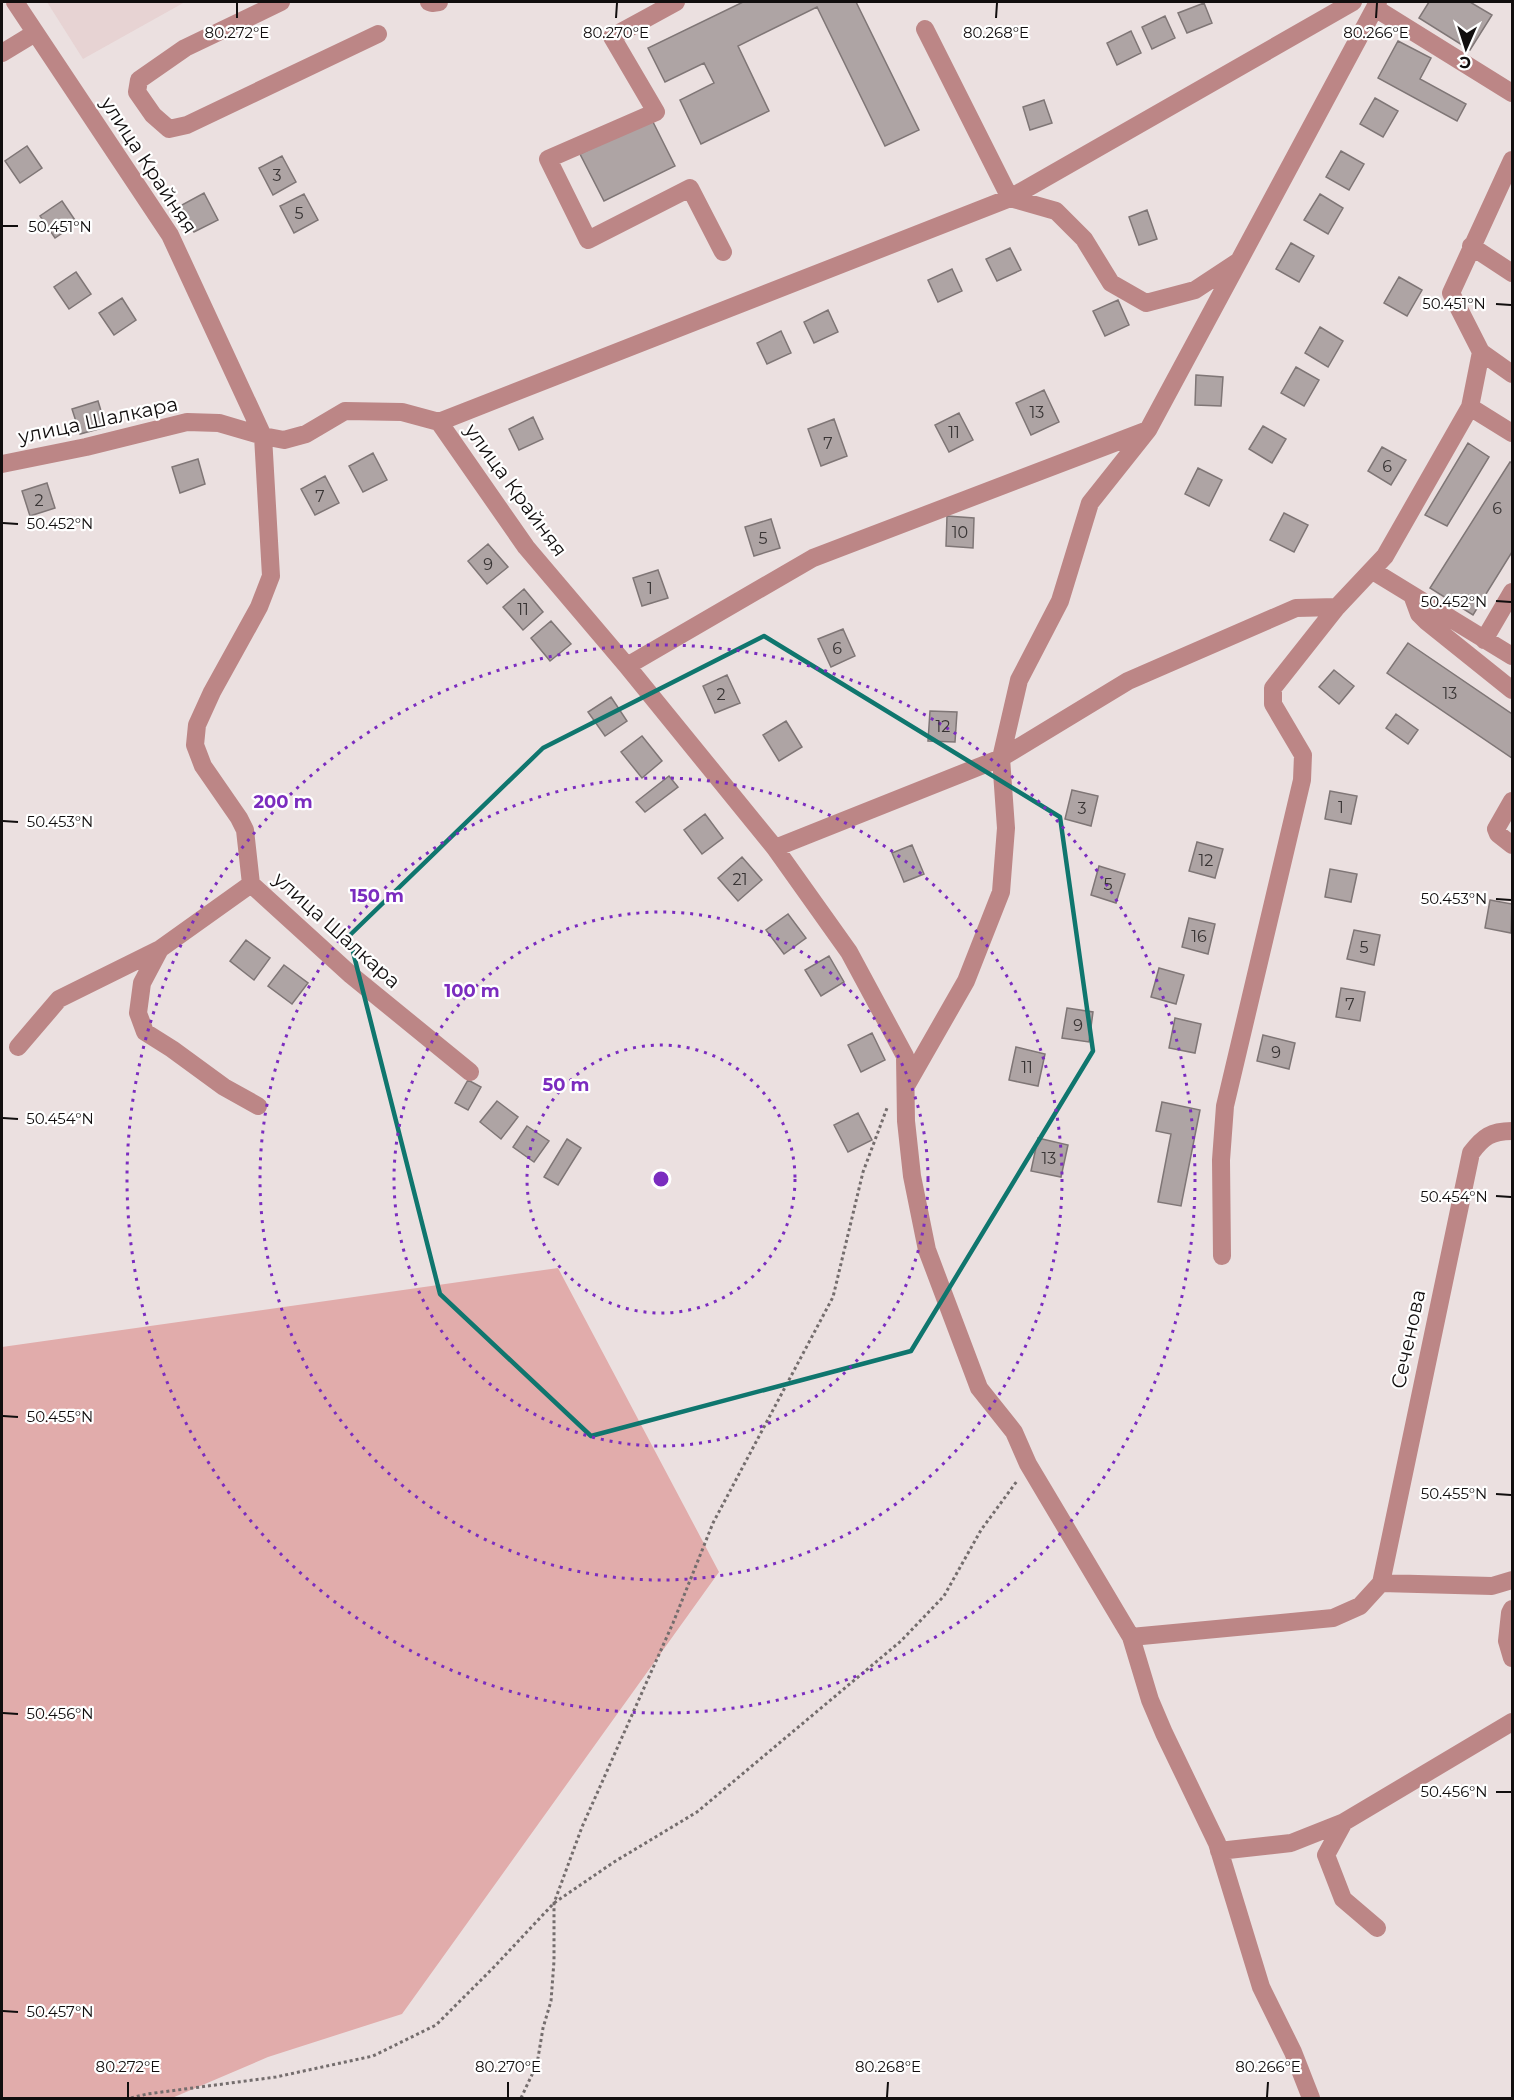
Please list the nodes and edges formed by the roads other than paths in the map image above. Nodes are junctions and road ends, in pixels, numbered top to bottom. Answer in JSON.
{"nodes":[{"id":1,"x":15,"y":2,"type":"edge"},
{"id":2,"x":281,"y":2,"type":"edge"},
{"id":3,"x":429,"y":2,"type":"edge"},
{"id":4,"x":439,"y":2,"type":"edge"},
{"id":5,"x":676,"y":2,"type":"edge"},
{"id":6,"x":1353,"y":2,"type":"edge"},
{"id":7,"x":1376,"y":5,"type":"edge"},
{"id":8,"x":925,"y":29,"type":"dead end"},
{"id":9,"x":35,"y":33,"type":"junction"},
{"id":10,"x":378,"y":34,"type":"dead end"},
{"id":11,"x":2,"y":53,"type":"edge"},
{"id":12,"x":1512,"y":93,"type":"edge"},
{"id":13,"x":1512,"y":160,"type":"edge"},
{"id":14,"x":1010,"y":198,"type":"junction"},
{"id":15,"x":1471,"y":246,"type":"junction"},
{"id":16,"x":723,"y":252,"type":"dead end"},
{"id":17,"x":1239,"y":261,"type":"junction"},
{"id":18,"x":1512,"y":273,"type":"edge"},
{"id":19,"x":1481,"y":352,"type":"junction"},
{"id":20,"x":1512,"y":374,"type":"edge"},
{"id":21,"x":1470,"y":407,"type":"junction"},
{"id":22,"x":439,"y":422,"type":"junction"},
{"id":23,"x":1148,"y":430,"type":"junction"},
{"id":24,"x":1512,"y":433,"type":"edge"},
{"id":25,"x":262,"y":436,"type":"junction"},
{"id":26,"x":2,"y":464,"type":"edge"},
{"id":27,"x":1373,"y":571,"type":"junction"},
{"id":28,"x":1512,"y":592,"type":"edge"},
{"id":29,"x":1412,"y":595,"type":"junction"},
{"id":30,"x":1337,"y":607,"type":"junction"},
{"id":31,"x":1484,"y":640,"type":"junction"},
{"id":32,"x":1512,"y":656,"type":"edge"},
{"id":33,"x":627,"y":666,"type":"junction"},
{"id":34,"x":1512,"y":690,"type":"edge"},
{"id":35,"x":1001,"y":758,"type":"junction"},
{"id":36,"x":1512,"y":801,"type":"edge"},
{"id":37,"x":1512,"y":845,"type":"edge"},
{"id":38,"x":775,"y":848,"type":"junction"},
{"id":39,"x":251,"y":884,"type":"junction"},
{"id":40,"x":160,"y":949,"type":"junction"},
{"id":41,"x":18,"y":1047,"type":"dead end"},
{"id":42,"x":470,"y":1072,"type":"dead end"},
{"id":43,"x":906,"y":1086,"type":"junction"},
{"id":44,"x":258,"y":1106,"type":"dead end"},
{"id":45,"x":1512,"y":1131,"type":"edge"},
{"id":46,"x":1222,"y":1256,"type":"dead end"},
{"id":47,"x":1512,"y":1580,"type":"edge"},
{"id":48,"x":1381,"y":1583,"type":"junction"},
{"id":49,"x":1512,"y":1609,"type":"edge"},
{"id":50,"x":1131,"y":1637,"type":"junction"},
{"id":51,"x":1512,"y":1658,"type":"edge"},
{"id":52,"x":1512,"y":1722,"type":"edge"},
{"id":53,"x":1344,"y":1822,"type":"junction"},
{"id":54,"x":1220,"y":1851,"type":"junction"},
{"id":55,"x":1377,"y":1928,"type":"dead end"},
{"id":56,"x":1311,"y":2098,"type":"edge"}],
"edges":[{"from":1,"to":9,"type":"street","name":"улица Крайняя"},
{"from":2,"to":10,"type":"street"},
{"from":3,"to":4,"type":"street"},
{"from":5,"to":16,"type":"street"},
{"from":6,"to":14,"type":"street"},
{"from":7,"to":12,"type":"street"},
{"from":7,"to":17,"type":"street"},
{"from":8,"to":14,"type":"street"},
{"from":9,"to":11,"type":"street"},
{"from":9,"to":25,"type":"street","name":"улица Крайняя"},
{"from":13,"to":15,"type":"street"},
{"from":14,"to":17,"type":"street"},
{"from":14,"to":22,"type":"street"},
{"from":15,"to":18,"type":"street"},
{"from":15,"to":19,"type":"street"},
{"from":17,"to":23,"type":"street"},
{"from":19,"to":20,"type":"street"},
{"from":19,"to":21,"type":"street"},
{"from":21,"to":24,"type":"street"},
{"from":21,"to":27,"type":"street"},
{"from":22,"to":25,"type":"street","name":"улица Крайняя"},
{"from":22,"to":33,"type":"street","name":"улица Крайняя"},
{"from":23,"to":33,"type":"street"},
{"from":23,"to":35,"type":"street"},
{"from":25,"to":26,"type":"street","name":"улица Шалкара"},
{"from":25,"to":39,"type":"street","name":"улица Шалкара"},
{"from":27,"to":29,"type":"street"},
{"from":27,"to":30,"type":"street"},
{"from":28,"to":31,"type":"street"},
{"from":29,"to":31,"type":"street"},
{"from":29,"to":34,"type":"street"},
{"from":30,"to":35,"type":"street"},
{"from":30,"to":46,"type":"street"},
{"from":31,"to":32,"type":"street"},
{"from":33,"to":38,"type":"street","name":"улица Крайняя"},
{"from":35,"to":38,"type":"street"},
{"from":35,"to":43,"type":"street"},
{"from":36,"to":37,"type":"street"},
{"from":38,"to":43,"type":"street","name":"улица Крайняя"},
{"from":39,"to":40,"type":"street"},
{"from":39,"to":42,"type":"street","name":"улица Шалкара"},
{"from":40,"to":41,"type":"street"},
{"from":40,"to":44,"type":"street"},
{"from":43,"to":50,"type":"street","name":"улица Крайняя"},
{"from":45,"to":48,"type":"street","name":"Сеченова"},
{"from":47,"to":48,"type":"street"},
{"from":48,"to":50,"type":"street"},
{"from":49,"to":51,"type":"street"},
{"from":50,"to":54,"type":"street","name":"улица Крайняя"},
{"from":52,"to":53,"type":"street"},
{"from":53,"to":54,"type":"street"},
{"from":53,"to":55,"type":"street"},
{"from":54,"to":56,"type":"street","name":"улица Крайняя"}]}
